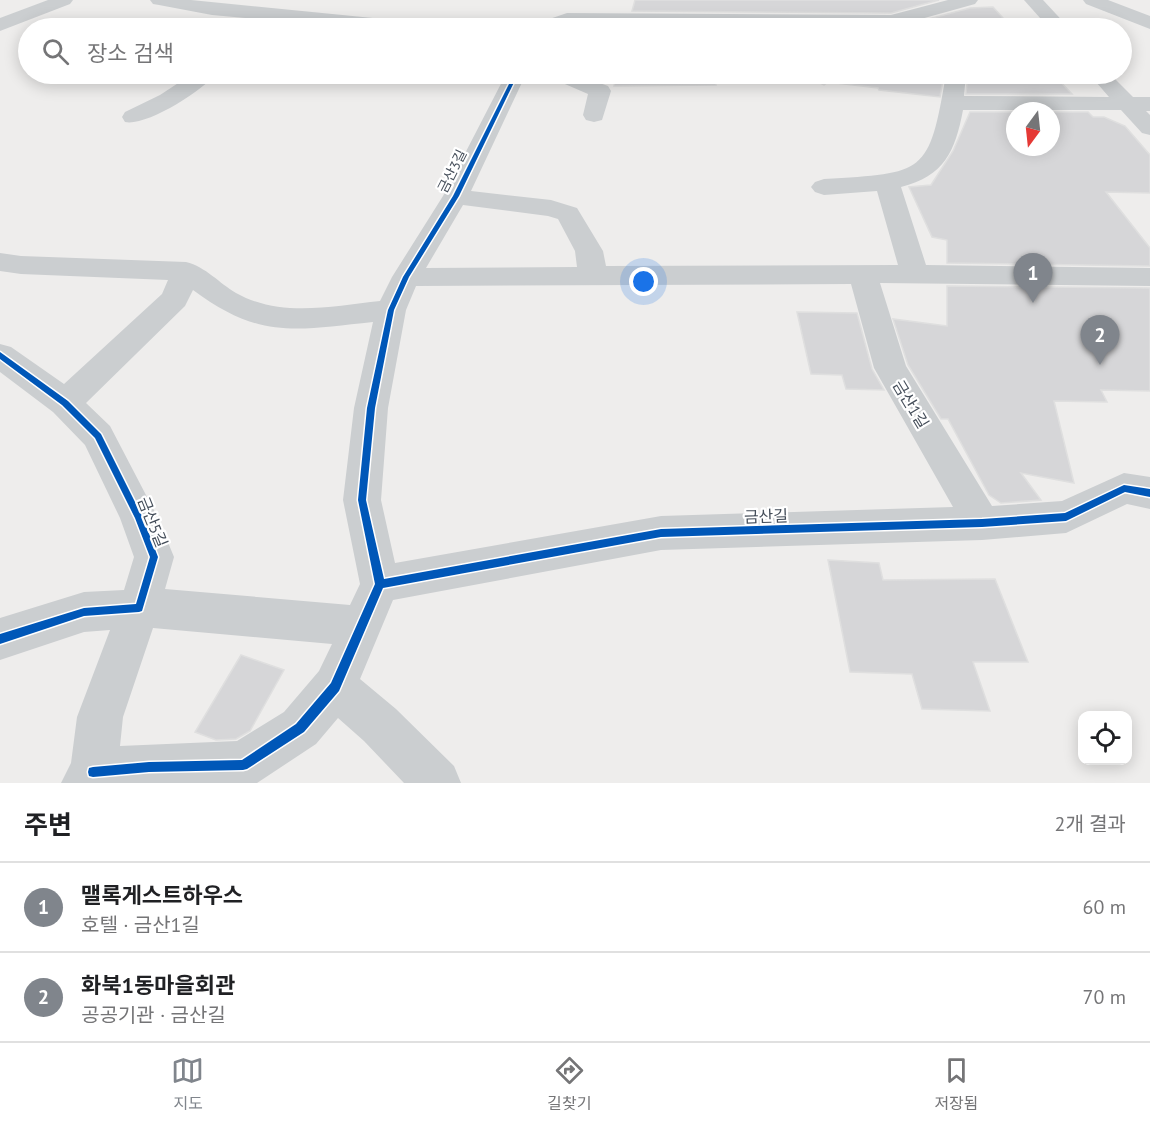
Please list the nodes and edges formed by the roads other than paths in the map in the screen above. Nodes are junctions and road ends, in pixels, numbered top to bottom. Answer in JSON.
{"nodes":[{"id":1,"x":64,"y":0,"type":"edge"},
{"id":2,"x":159,"y":0,"type":"edge"},
{"id":3,"x":566,"y":0,"type":"edge"},
{"id":4,"x":969,"y":0,"type":"edge"},
{"id":5,"x":1033,"y":0,"type":"edge"},
{"id":6,"x":1092,"y":0,"type":"edge"},
{"id":7,"x":212,"y":9,"type":"junction"},
{"id":8,"x":207,"y":18,"type":"edge"},
{"id":9,"x":307,"y":18,"type":"edge"},
{"id":10,"x":567,"y":18,"type":"edge"},
{"id":11,"x":917,"y":18,"type":"edge"},
{"id":12,"x":1050,"y":18,"type":"edge"},
{"id":13,"x":1150,"y":23,"type":"edge"},
{"id":14,"x":0,"y":25,"type":"edge"},
{"id":15,"x":191,"y":84,"type":"edge"},
{"id":16,"x":511,"y":84,"type":"edge"},
{"id":17,"x":583,"y":84,"type":"edge"},
{"id":18,"x":956,"y":84,"type":"edge"},
{"id":19,"x":1109,"y":84,"type":"edge"},
{"id":20,"x":954,"y":103,"type":"junction"},
{"id":21,"x":1128,"y":104,"type":"junction"},
{"id":22,"x":1150,"y":105,"type":"edge"},
{"id":23,"x":594,"y":115,"type":"dead end"},
{"id":24,"x":134,"y":117,"type":"dead end"},
{"id":25,"x":1150,"y":128,"type":"edge"},
{"id":26,"x":887,"y":183,"type":"junction"},
{"id":27,"x":824,"y":187,"type":"dead end"},
{"id":28,"x":456,"y":196,"type":"junction"},
{"id":29,"x":0,"y":262,"type":"edge"},
{"id":30,"x":186,"y":272,"type":"junction"},
{"id":31,"x":915,"y":274,"type":"junction"},
{"id":32,"x":862,"y":275,"type":"junction"},
{"id":33,"x":593,"y":276,"type":"junction"},
{"id":34,"x":406,"y":277,"type":"junction"},
{"id":35,"x":1150,"y":277,"type":"edge"},
{"id":36,"x":391,"y":310,"type":"junction"},
{"id":37,"x":0,"y":355,"type":"edge"},
{"id":38,"x":65,"y":403,"type":"junction"},
{"id":39,"x":1150,"y":493,"type":"edge"},
{"id":40,"x":982,"y":523,"type":"junction"},
{"id":41,"x":380,"y":584,"type":"junction"},
{"id":42,"x":139,"y":608,"type":"junction"},
{"id":43,"x":363,"y":625,"type":"junction"},
{"id":44,"x":0,"y":639,"type":"edge"},
{"id":45,"x":335,"y":687,"type":"junction"},
{"id":46,"x":89,"y":778,"type":"edge"},
{"id":47,"x":437,"y":783,"type":"edge"}],
"edges":[{"from":1,"to":14,"type":"street"},
{"from":2,"to":7,"type":"street"},
{"from":3,"to":10,"type":"street"},
{"from":4,"to":11,"type":"street"},
{"from":5,"to":12,"type":"street"},
{"from":6,"to":13,"type":"street"},
{"from":7,"to":8,"type":"street"},
{"from":7,"to":9,"type":"street"},
{"from":15,"to":24,"type":"street"},
{"from":16,"to":28,"type":"street","name":"금산3길"},
{"from":17,"to":23,"type":"street"},
{"from":18,"to":20,"type":"street"},
{"from":19,"to":21,"type":"street"},
{"from":20,"to":21,"type":"street"},
{"from":20,"to":26,"type":"street"},
{"from":21,"to":22,"type":"street"},
{"from":21,"to":25,"type":"street"},
{"from":26,"to":27,"type":"street"},
{"from":26,"to":31,"type":"street"},
{"from":28,"to":33,"type":"street"},
{"from":28,"to":34,"type":"street","name":"금산3길"},
{"from":29,"to":30,"type":"street"},
{"from":30,"to":36,"type":"street"},
{"from":30,"to":38,"type":"street"},
{"from":31,"to":32,"type":"street"},
{"from":31,"to":35,"type":"street"},
{"from":32,"to":33,"type":"street"},
{"from":32,"to":40,"type":"street","name":"금산1길"},
{"from":33,"to":34,"type":"street"},
{"from":34,"to":36,"type":"street","name":"금산3길"},
{"from":36,"to":41,"type":"street","name":"금산3길"},
{"from":37,"to":38,"type":"street","name":"금산5길"},
{"from":38,"to":42,"type":"street","name":"금산5길"},
{"from":39,"to":40,"type":"street","name":"금산길"},
{"from":40,"to":41,"type":"street","name":"금산길"},
{"from":41,"to":43,"type":"street"},
{"from":42,"to":43,"type":"street"},
{"from":42,"to":44,"type":"street"},
{"from":42,"to":46,"type":"street","name":"금산5길"},
{"from":43,"to":45,"type":"street"},
{"from":45,"to":46,"type":"street"},
{"from":45,"to":47,"type":"street"}]}
